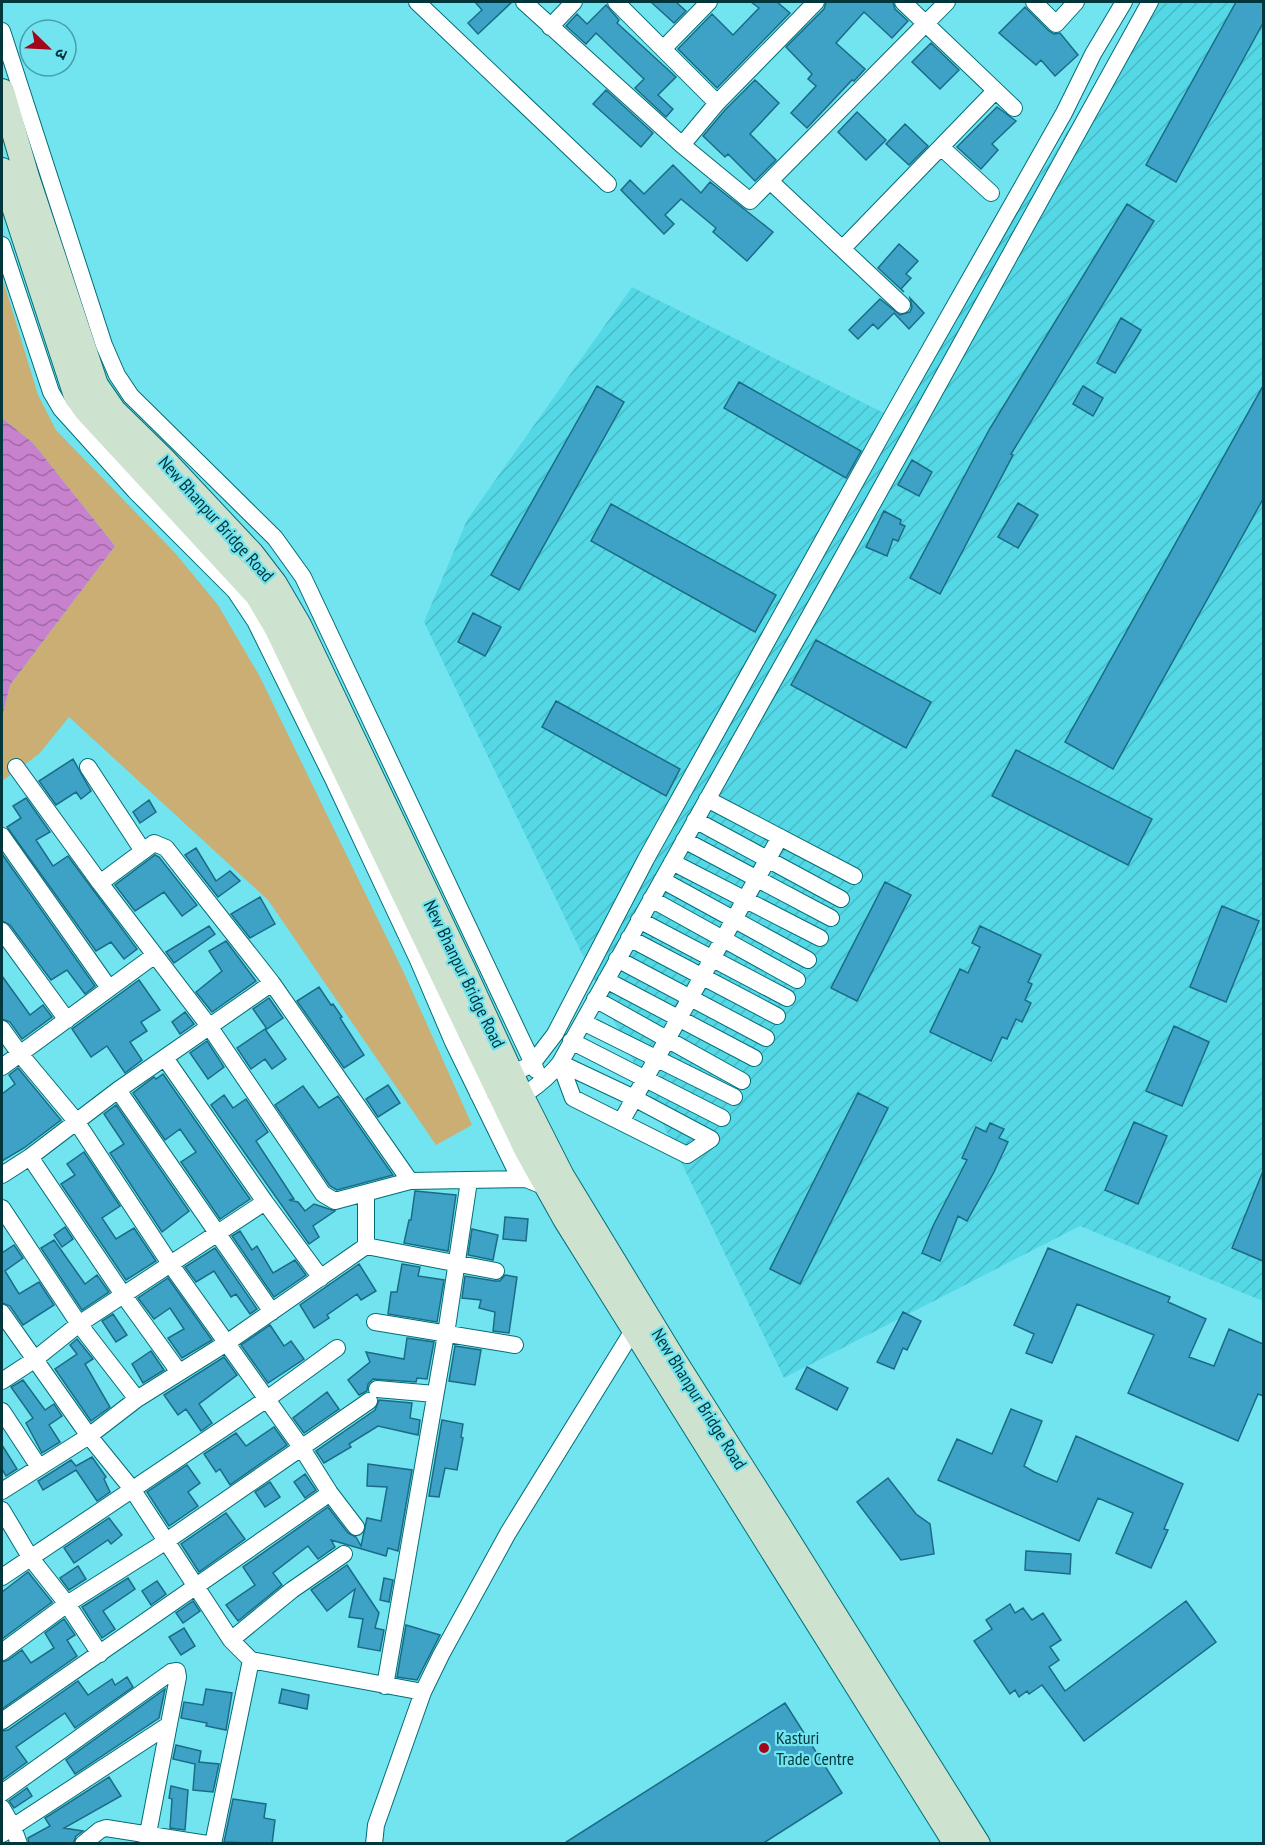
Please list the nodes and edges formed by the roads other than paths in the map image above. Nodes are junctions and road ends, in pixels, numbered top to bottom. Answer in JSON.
{"nodes":[{"id":1,"x":417,"y":2,"type":"edge"},
{"id":2,"x":524,"y":2,"type":"edge"},
{"id":3,"x":574,"y":2,"type":"edge"},
{"id":4,"x":616,"y":2,"type":"edge"},
{"id":5,"x":709,"y":2,"type":"edge"},
{"id":6,"x":816,"y":2,"type":"edge"},
{"id":7,"x":903,"y":2,"type":"edge"},
{"id":8,"x":947,"y":2,"type":"edge"},
{"id":9,"x":1034,"y":2,"type":"edge"},
{"id":10,"x":1076,"y":2,"type":"edge"},
{"id":11,"x":1124,"y":2,"type":"edge"},
{"id":12,"x":1150,"y":2,"type":"edge"},
{"id":13,"x":927,"y":23,"type":"junction"},
{"id":14,"x":550,"y":27,"type":"junction"},
{"id":15,"x":2,"y":31,"type":"edge"},
{"id":16,"x":663,"y":49,"type":"junction"},
{"id":17,"x":2,"y":91,"type":"edge"},
{"id":18,"x":995,"y":91,"type":"junction"},
{"id":19,"x":717,"y":103,"type":"junction"},
{"id":20,"x":1014,"y":108,"type":"dead end"},
{"id":21,"x":1049,"y":140,"type":"junction"},
{"id":22,"x":682,"y":145,"type":"junction"},
{"id":23,"x":941,"y":147,"type":"junction"},
{"id":24,"x":1067,"y":153,"type":"junction"},
{"id":25,"x":2,"y":170,"type":"edge"},
{"id":26,"x":770,"y":181,"type":"junction"},
{"id":27,"x":608,"y":184,"type":"dead end"},
{"id":28,"x":991,"y":193,"type":"dead end"},
{"id":29,"x":2,"y":245,"type":"edge"},
{"id":30,"x":843,"y":248,"type":"junction"},
{"id":31,"x":6,"y":274,"type":"edge"},
{"id":32,"x":902,"y":306,"type":"dead end"},
{"id":33,"x":214,"y":532,"type":"junction"},
{"id":34,"x":16,"y":767,"type":"dead end"},
{"id":35,"x":88,"y":767,"type":"dead end"},
{"id":36,"x":707,"y":799,"type":"junction"},
{"id":37,"x":695,"y":820,"type":"junction"},
{"id":38,"x":2,"y":836,"type":"edge"},
{"id":39,"x":780,"y":837,"type":"junction"},
{"id":40,"x":684,"y":840,"type":"junction"},
{"id":41,"x":143,"y":851,"type":"junction"},
{"id":42,"x":768,"y":859,"type":"junction"},
{"id":43,"x":672,"y":862,"type":"junction"},
{"id":44,"x":854,"y":876,"type":"dead end"},
{"id":45,"x":757,"y":879,"type":"junction"},
{"id":46,"x":662,"y":880,"type":"junction"},
{"id":47,"x":100,"y":883,"type":"junction"},
{"id":48,"x":842,"y":898,"type":"dead end"},
{"id":49,"x":651,"y":899,"type":"junction"},
{"id":50,"x":745,"y":900,"type":"junction"},
{"id":51,"x":831,"y":918,"type":"dead end"},
{"id":52,"x":734,"y":919,"type":"junction"},
{"id":53,"x":639,"y":920,"type":"junction"},
{"id":54,"x":2,"y":931,"type":"edge"},
{"id":55,"x":629,"y":938,"type":"junction"},
{"id":56,"x":820,"y":938,"type":"dead end"},
{"id":57,"x":723,"y":939,"type":"junction"},
{"id":58,"x":155,"y":955,"type":"junction"},
{"id":59,"x":712,"y":958,"type":"junction"},
{"id":60,"x":617,"y":959,"type":"junction"},
{"id":61,"x":808,"y":960,"type":"dead end"},
{"id":62,"x":702,"y":976,"type":"junction"},
{"id":63,"x":606,"y":980,"type":"junction"},
{"id":64,"x":797,"y":980,"type":"dead end"},
{"id":65,"x":272,"y":983,"type":"junction"},
{"id":66,"x":109,"y":988,"type":"junction"},
{"id":67,"x":690,"y":998,"type":"junction"},
{"id":68,"x":787,"y":998,"type":"dead end"},
{"id":69,"x":595,"y":999,"type":"junction"},
{"id":70,"x":777,"y":1016,"type":"dead end"},
{"id":71,"x":678,"y":1018,"type":"junction"},
{"id":72,"x":67,"y":1020,"type":"junction"},
{"id":73,"x":583,"y":1022,"type":"junction"},
{"id":74,"x":210,"y":1026,"type":"junction"},
{"id":75,"x":2,"y":1029,"type":"edge"},
{"id":76,"x":765,"y":1038,"type":"dead end"},
{"id":77,"x":667,"y":1039,"type":"junction"},
{"id":78,"x":572,"y":1041,"type":"junction"},
{"id":79,"x":20,"y":1054,"type":"junction"},
{"id":80,"x":165,"y":1058,"type":"junction"},
{"id":81,"x":656,"y":1058,"type":"junction"},
{"id":82,"x":754,"y":1058,"type":"dead end"},
{"id":83,"x":560,"y":1063,"type":"junction"},
{"id":84,"x":2,"y":1067,"type":"edge"},
{"id":85,"x":505,"y":1079,"type":"junction"},
{"id":86,"x":645,"y":1079,"type":"junction"},
{"id":87,"x":542,"y":1081,"type":"junction"},
{"id":88,"x":742,"y":1081,"type":"dead end"},
{"id":89,"x":118,"y":1090,"type":"junction"},
{"id":90,"x":734,"y":1097,"type":"dead end"},
{"id":91,"x":634,"y":1098,"type":"junction"},
{"id":92,"x":505,"y":1106,"type":"junction"},
{"id":93,"x":722,"y":1118,"type":"dead end"},
{"id":94,"x":76,"y":1121,"type":"junction"},
{"id":95,"x":621,"y":1122,"type":"junction"},
{"id":96,"x":30,"y":1157,"type":"junction"},
{"id":97,"x":2,"y":1175,"type":"edge"},
{"id":98,"x":410,"y":1181,"type":"junction"},
{"id":99,"x":469,"y":1181,"type":"junction"},
{"id":100,"x":537,"y":1183,"type":"junction"},
{"id":101,"x":366,"y":1194,"type":"junction"},
{"id":102,"x":265,"y":1202,"type":"junction"},
{"id":103,"x":2,"y":1208,"type":"edge"},
{"id":104,"x":218,"y":1234,"type":"junction"},
{"id":105,"x":366,"y":1246,"type":"junction"},
{"id":106,"x":455,"y":1264,"type":"junction"},
{"id":107,"x":171,"y":1265,"type":"junction"},
{"id":108,"x":496,"y":1271,"type":"dead end"},
{"id":109,"x":321,"y":1278,"type":"junction"},
{"id":110,"x":124,"y":1296,"type":"junction"},
{"id":111,"x":272,"y":1312,"type":"junction"},
{"id":112,"x":2,"y":1313,"type":"edge"},
{"id":113,"x":375,"y":1322,"type":"dead end"},
{"id":114,"x":79,"y":1324,"type":"junction"},
{"id":115,"x":637,"y":1332,"type":"junction"},
{"id":116,"x":446,"y":1334,"type":"junction"},
{"id":117,"x":228,"y":1342,"type":"junction"},
{"id":118,"x":515,"y":1345,"type":"dead end"},
{"id":119,"x":337,"y":1348,"type":"dead end"},
{"id":120,"x":34,"y":1360,"type":"junction"},
{"id":121,"x":180,"y":1372,"type":"junction"},
{"id":122,"x":2,"y":1381,"type":"edge"},
{"id":123,"x":435,"y":1394,"type":"junction"},
{"id":124,"x":137,"y":1399,"type":"junction"},
{"id":125,"x":267,"y":1399,"type":"junction"},
{"id":126,"x":2,"y":1411,"type":"edge"},
{"id":127,"x":88,"y":1436,"type":"junction"},
{"id":128,"x":301,"y":1447,"type":"junction"},
{"id":129,"x":39,"y":1467,"type":"junction"},
{"id":130,"x":132,"y":1488,"type":"junction"},
{"id":131,"x":2,"y":1491,"type":"edge"},
{"id":132,"x":330,"y":1493,"type":"junction"},
{"id":133,"x":2,"y":1510,"type":"edge"},
{"id":134,"x":356,"y":1527,"type":"dead end"},
{"id":135,"x":165,"y":1542,"type":"junction"},
{"id":136,"x":344,"y":1554,"type":"dead end"},
{"id":137,"x":30,"y":1557,"type":"junction"},
{"id":138,"x":2,"y":1577,"type":"edge"},
{"id":139,"x":197,"y":1586,"type":"junction"},
{"id":140,"x":67,"y":1604,"type":"junction"},
{"id":141,"x":231,"y":1640,"type":"junction"},
{"id":142,"x":2,"y":1652,"type":"edge"},
{"id":143,"x":100,"y":1654,"type":"junction"},
{"id":144,"x":251,"y":1660,"type":"junction"},
{"id":145,"x":385,"y":1686,"type":"junction"},
{"id":146,"x":423,"y":1692,"type":"junction"},
{"id":147,"x":2,"y":1721,"type":"edge"},
{"id":148,"x":167,"y":1726,"type":"junction"},
{"id":149,"x":925,"y":1779,"type":"junction"},
{"id":150,"x":2,"y":1793,"type":"edge"},
{"id":151,"x":2,"y":1808,"type":"edge"},
{"id":152,"x":7,"y":1831,"type":"edge"},
{"id":153,"x":146,"y":1839,"type":"edge"},
{"id":154,"x":19,"y":1844,"type":"edge"},
{"id":155,"x":83,"y":1844,"type":"edge"},
{"id":156,"x":207,"y":1844,"type":"edge"},
{"id":157,"x":213,"y":1844,"type":"edge"},
{"id":158,"x":374,"y":1844,"type":"edge"},
{"id":159,"x":956,"y":1844,"type":"edge"},
{"id":160,"x":978,"y":1844,"type":"edge"}],
"edges":[{"from":1,"to":27,"type":"street"},
{"from":2,"to":14,"type":"street"},
{"from":3,"to":14,"type":"street"},
{"from":4,"to":16,"type":"street"},
{"from":5,"to":16,"type":"street"},
{"from":6,"to":19,"type":"street"},
{"from":7,"to":13,"type":"street"},
{"from":8,"to":13,"type":"street"},
{"from":9,"to":10,"type":"street"},
{"from":11,"to":21,"type":"street"},
{"from":12,"to":24,"type":"street"},
{"from":13,"to":18,"type":"street"},
{"from":13,"to":26,"type":"street"},
{"from":14,"to":22,"type":"street"},
{"from":15,"to":85,"type":"street"},
{"from":16,"to":19,"type":"street"},
{"from":17,"to":33,"type":"street","name":"New Bhanpur Bridge Road"},
{"from":18,"to":20,"type":"street"},
{"from":18,"to":23,"type":"street"},
{"from":19,"to":22,"type":"street"},
{"from":21,"to":24,"type":"street"},
{"from":21,"to":85,"type":"street"},
{"from":22,"to":26,"type":"street"},
{"from":23,"to":28,"type":"street"},
{"from":23,"to":30,"type":"street"},
{"from":24,"to":36,"type":"street"},
{"from":25,"to":33,"type":"street","name":"New Bhanpur Bridge Road"},
{"from":26,"to":30,"type":"street"},
{"from":29,"to":31,"type":"street"},
{"from":30,"to":32,"type":"street"},
{"from":31,"to":85,"type":"street"},
{"from":33,"to":85,"type":"street","name":"New Bhanpur Bridge Road"},
{"from":34,"to":47,"type":"street"},
{"from":35,"to":41,"type":"street"},
{"from":36,"to":37,"type":"street"},
{"from":36,"to":39,"type":"street"},
{"from":37,"to":40,"type":"street"},
{"from":37,"to":42,"type":"street"},
{"from":38,"to":66,"type":"street"},
{"from":39,"to":42,"type":"street"},
{"from":39,"to":44,"type":"street"},
{"from":40,"to":43,"type":"street"},
{"from":40,"to":45,"type":"street"},
{"from":41,"to":47,"type":"street"},
{"from":41,"to":65,"type":"street"},
{"from":42,"to":45,"type":"street"},
{"from":42,"to":48,"type":"street"},
{"from":43,"to":46,"type":"street"},
{"from":43,"to":50,"type":"street"},
{"from":45,"to":50,"type":"street"},
{"from":45,"to":51,"type":"street"},
{"from":46,"to":49,"type":"street"},
{"from":46,"to":52,"type":"street"},
{"from":47,"to":58,"type":"street"},
{"from":49,"to":53,"type":"street"},
{"from":49,"to":57,"type":"street"},
{"from":50,"to":52,"type":"street"},
{"from":50,"to":56,"type":"street"},
{"from":52,"to":57,"type":"street"},
{"from":52,"to":61,"type":"street"},
{"from":53,"to":55,"type":"street"},
{"from":53,"to":59,"type":"street"},
{"from":54,"to":72,"type":"street"},
{"from":55,"to":60,"type":"street"},
{"from":55,"to":62,"type":"street"},
{"from":57,"to":59,"type":"street"},
{"from":57,"to":64,"type":"street"},
{"from":58,"to":66,"type":"street"},
{"from":58,"to":74,"type":"street"},
{"from":59,"to":62,"type":"street"},
{"from":59,"to":68,"type":"street"},
{"from":60,"to":63,"type":"street"},
{"from":60,"to":67,"type":"street"},
{"from":62,"to":67,"type":"street"},
{"from":62,"to":70,"type":"street"},
{"from":63,"to":69,"type":"street"},
{"from":63,"to":71,"type":"street"},
{"from":65,"to":74,"type":"street"},
{"from":65,"to":98,"type":"street"},
{"from":66,"to":72,"type":"street"},
{"from":67,"to":71,"type":"street"},
{"from":67,"to":76,"type":"street"},
{"from":69,"to":73,"type":"street"},
{"from":69,"to":77,"type":"street"},
{"from":71,"to":77,"type":"street"},
{"from":71,"to":82,"type":"street"},
{"from":72,"to":79,"type":"street"},
{"from":73,"to":78,"type":"street"},
{"from":73,"to":81,"type":"street"},
{"from":74,"to":80,"type":"street"},
{"from":74,"to":101,"type":"street"},
{"from":75,"to":79,"type":"street"},
{"from":77,"to":81,"type":"street"},
{"from":77,"to":88,"type":"street"},
{"from":78,"to":83,"type":"street"},
{"from":78,"to":86,"type":"street"},
{"from":79,"to":84,"type":"street"},
{"from":79,"to":94,"type":"street"},
{"from":80,"to":89,"type":"street"},
{"from":80,"to":102,"type":"street"},
{"from":81,"to":86,"type":"street"},
{"from":81,"to":90,"type":"street"},
{"from":83,"to":87,"type":"street"},
{"from":83,"to":91,"type":"street"},
{"from":83,"to":95,"type":"street"},
{"from":85,"to":87,"type":"street"},
{"from":85,"to":92,"type":"street","name":"New Bhanpur Bridge Road"},
{"from":86,"to":91,"type":"street"},
{"from":86,"to":93,"type":"street"},
{"from":87,"to":92,"type":"street"},
{"from":89,"to":94,"type":"street"},
{"from":89,"to":104,"type":"street"},
{"from":91,"to":95,"type":"street"},
{"from":91,"to":95,"type":"street"},
{"from":92,"to":100,"type":"street","name":"New Bhanpur Bridge Road"},
{"from":92,"to":149,"type":"street","name":"New Bhanpur Bridge Road"},
{"from":94,"to":96,"type":"street"},
{"from":94,"to":107,"type":"street"},
{"from":96,"to":97,"type":"street"},
{"from":96,"to":110,"type":"street"},
{"from":98,"to":99,"type":"street"},
{"from":98,"to":101,"type":"street"},
{"from":99,"to":100,"type":"street"},
{"from":99,"to":106,"type":"street"},
{"from":100,"to":115,"type":"street","name":"New Bhanpur Bridge Road"},
{"from":101,"to":105,"type":"street"},
{"from":102,"to":104,"type":"street"},
{"from":102,"to":109,"type":"street"},
{"from":103,"to":114,"type":"street"},
{"from":104,"to":107,"type":"street"},
{"from":104,"to":111,"type":"street"},
{"from":105,"to":106,"type":"street"},
{"from":105,"to":109,"type":"street"},
{"from":106,"to":108,"type":"street"},
{"from":106,"to":116,"type":"street"},
{"from":107,"to":110,"type":"street"},
{"from":107,"to":117,"type":"street"},
{"from":109,"to":111,"type":"street"},
{"from":110,"to":114,"type":"street"},
{"from":110,"to":121,"type":"street"},
{"from":111,"to":117,"type":"street"},
{"from":112,"to":120,"type":"street"},
{"from":113,"to":116,"type":"street"},
{"from":114,"to":120,"type":"street"},
{"from":114,"to":124,"type":"street"},
{"from":115,"to":146,"type":"street"},
{"from":115,"to":149,"type":"street","name":"New Bhanpur Bridge Road"},
{"from":116,"to":118,"type":"street"},
{"from":116,"to":123,"type":"street"},
{"from":117,"to":121,"type":"street"},
{"from":117,"to":125,"type":"street"},
{"from":119,"to":125,"type":"street"},
{"from":120,"to":122,"type":"street"},
{"from":120,"to":127,"type":"street"},
{"from":121,"to":124,"type":"street"},
{"from":123,"to":128,"type":"street"},
{"from":123,"to":145,"type":"street"},
{"from":124,"to":127,"type":"street"},
{"from":125,"to":128,"type":"street"},
{"from":125,"to":130,"type":"street"},
{"from":126,"to":129,"type":"street"},
{"from":127,"to":129,"type":"street"},
{"from":127,"to":130,"type":"street"},
{"from":128,"to":132,"type":"street"},
{"from":128,"to":135,"type":"street"},
{"from":129,"to":131,"type":"street"},
{"from":130,"to":135,"type":"street"},
{"from":130,"to":137,"type":"street"},
{"from":132,"to":134,"type":"street"},
{"from":132,"to":139,"type":"street"},
{"from":133,"to":137,"type":"street"},
{"from":135,"to":139,"type":"street"},
{"from":135,"to":140,"type":"street"},
{"from":136,"to":141,"type":"street"},
{"from":137,"to":138,"type":"street"},
{"from":137,"to":140,"type":"street"},
{"from":139,"to":141,"type":"street"},
{"from":139,"to":143,"type":"street"},
{"from":140,"to":142,"type":"street"},
{"from":140,"to":143,"type":"street"},
{"from":141,"to":144,"type":"street"},
{"from":143,"to":147,"type":"street"},
{"from":144,"to":145,"type":"street"},
{"from":144,"to":157,"type":"street"},
{"from":145,"to":146,"type":"street"},
{"from":146,"to":158,"type":"street"},
{"from":148,"to":150,"type":"street"},
{"from":148,"to":152,"type":"street"},
{"from":148,"to":153,"type":"street"},
{"from":149,"to":159,"type":"street","name":"New Bhanpur Bridge Road"},
{"from":149,"to":160,"type":"street","name":"New Bhanpur Bridge Road"},
{"from":151,"to":152,"type":"street"},
{"from":152,"to":154,"type":"street"},
{"from":153,"to":155,"type":"street"},
{"from":153,"to":156,"type":"street"}]}
